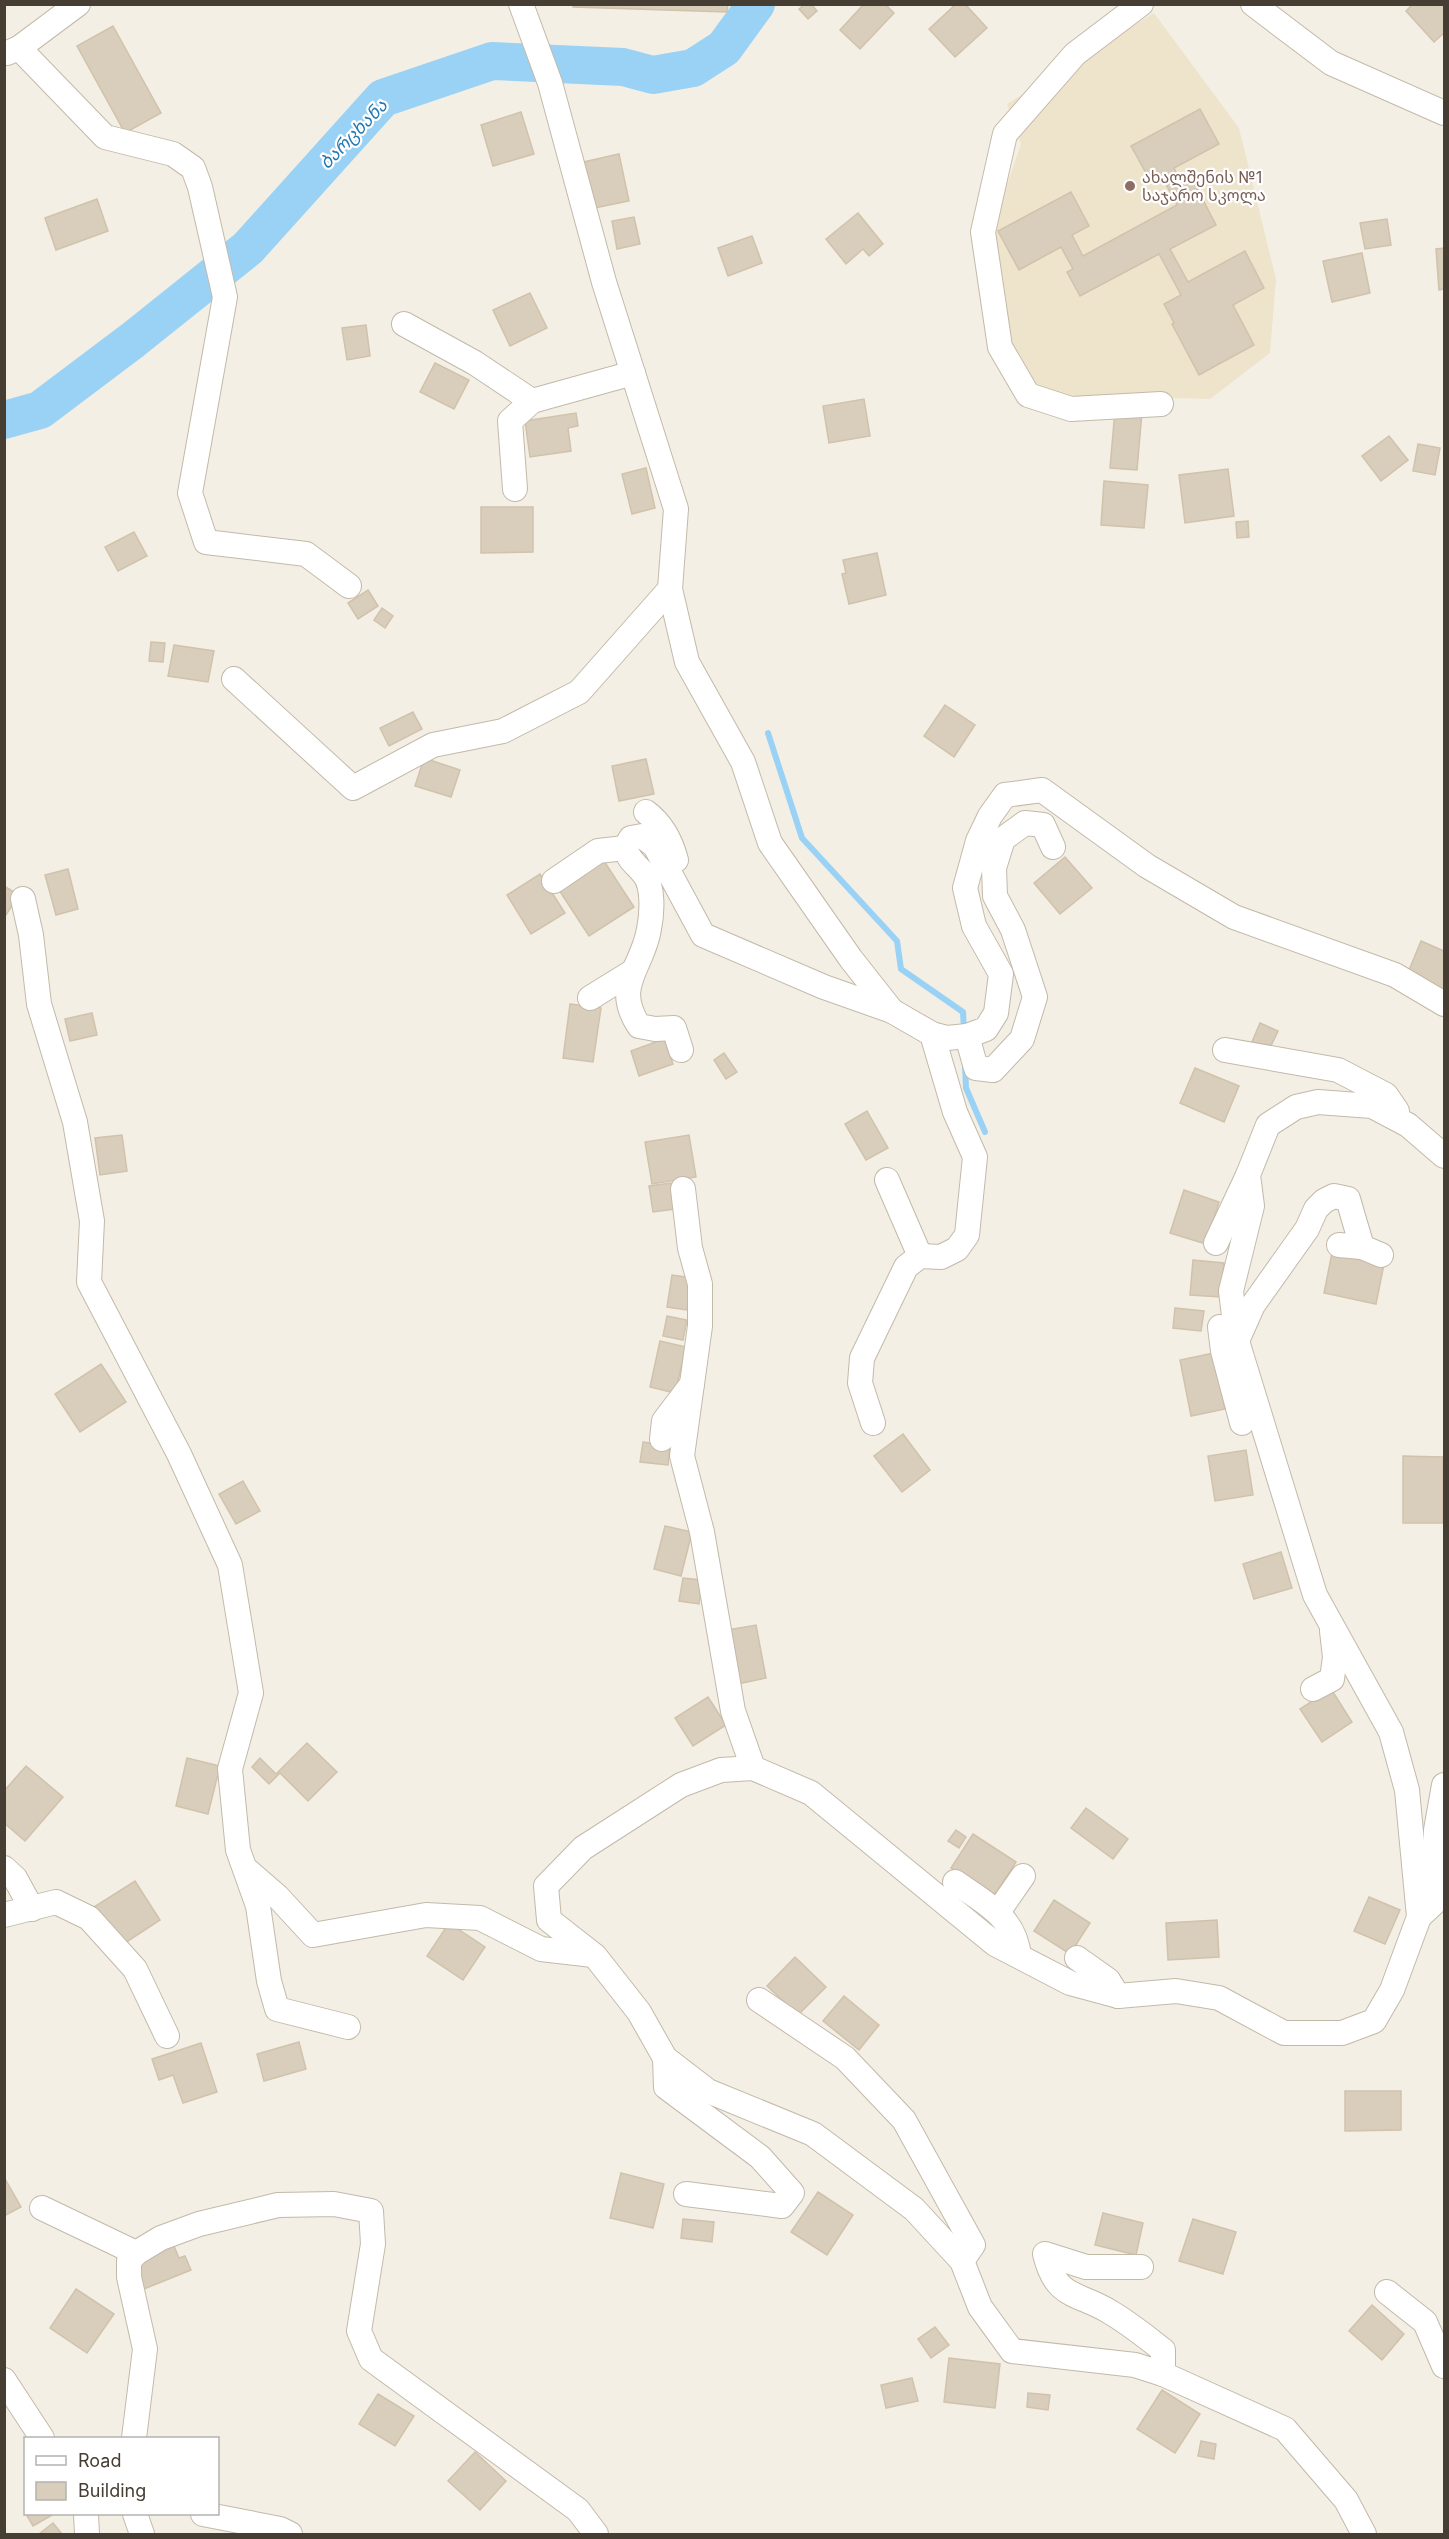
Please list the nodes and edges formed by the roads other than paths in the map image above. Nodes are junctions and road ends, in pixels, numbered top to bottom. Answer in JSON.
{"nodes":[{"id":1,"x":78,"y":4,"type":"edge"},
{"id":2,"x":1141,"y":4,"type":"edge"},
{"id":3,"x":1253,"y":4,"type":"edge"},
{"id":4,"x":525,"y":12,"type":"edge"},
{"id":5,"x":12,"y":51,"type":"edge"},
{"id":6,"x":1444,"y":113,"type":"edge"},
{"id":7,"x":404,"y":324,"type":"dead end"},
{"id":8,"x":633,"y":373,"type":"junction"},
{"id":9,"x":532,"y":401,"type":"junction"},
{"id":10,"x":1161,"y":404,"type":"dead end"},
{"id":11,"x":514,"y":489,"type":"dead end"},
{"id":12,"x":349,"y":586,"type":"dead end"},
{"id":13,"x":670,"y":589,"type":"junction"},
{"id":14,"x":234,"y":679,"type":"dead end"},
{"id":15,"x":646,"y":812,"type":"dead end"},
{"id":16,"x":1053,"y":847,"type":"dead end"},
{"id":17,"x":626,"y":848,"type":"junction"},
{"id":18,"x":554,"y":881,"type":"dead end"},
{"id":19,"x":23,"y":899,"type":"dead end"},
{"id":20,"x":688,"y":906,"type":"junction"},
{"id":21,"x":632,"y":972,"type":"junction"},
{"id":22,"x":591,"y":998,"type":"dead end"},
{"id":23,"x":1444,"y":1004,"type":"edge"},
{"id":24,"x":892,"y":1011,"type":"junction"},
{"id":25,"x":932,"y":1034,"type":"junction"},
{"id":26,"x":967,"y":1036,"type":"junction"},
{"id":27,"x":681,"y":1050,"type":"dead end"},
{"id":28,"x":1225,"y":1050,"type":"dead end"},
{"id":29,"x":1407,"y":1125,"type":"junction"},
{"id":30,"x":1444,"y":1156,"type":"edge"},
{"id":31,"x":1248,"y":1174,"type":"junction"},
{"id":32,"x":887,"y":1180,"type":"dead end"},
{"id":33,"x":683,"y":1189,"type":"dead end"},
{"id":34,"x":1216,"y":1243,"type":"dead end"},
{"id":35,"x":1361,"y":1249,"type":"dead end"},
{"id":36,"x":920,"y":1256,"type":"junction"},
{"id":37,"x":1231,"y":1291,"type":"junction"},
{"id":38,"x":1237,"y":1341,"type":"junction"},
{"id":39,"x":693,"y":1383,"type":"junction"},
{"id":40,"x":873,"y":1423,"type":"dead end"},
{"id":41,"x":1242,"y":1423,"type":"dead end"},
{"id":42,"x":1265,"y":1429,"type":"junction"},
{"id":43,"x":663,"y":1439,"type":"dead end"},
{"id":44,"x":1261,"y":1474,"type":"dead end"},
{"id":45,"x":1331,"y":1623,"type":"junction"},
{"id":46,"x":1313,"y":1689,"type":"dead end"},
{"id":47,"x":753,"y":1768,"type":"junction"},
{"id":48,"x":1444,"y":1785,"type":"edge"},
{"id":49,"x":1412,"y":1849,"type":"junction"},
{"id":50,"x":244,"y":1866,"type":"junction"},
{"id":51,"x":4,"y":1869,"type":"edge"},
{"id":52,"x":1023,"y":1876,"type":"dead end"},
{"id":53,"x":955,"y":1882,"type":"dead end"},
{"id":54,"x":1399,"y":1900,"type":"dead end"},
{"id":55,"x":32,"y":1908,"type":"junction"},
{"id":56,"x":998,"y":1912,"type":"junction"},
{"id":57,"x":4,"y":1916,"type":"edge"},
{"id":58,"x":1419,"y":1917,"type":"junction"},
{"id":59,"x":596,"y":1956,"type":"junction"},
{"id":60,"x":1019,"y":1956,"type":"junction"},
{"id":61,"x":1077,"y":1958,"type":"dead end"},
{"id":62,"x":1118,"y":1996,"type":"junction"},
{"id":63,"x":759,"y":2000,"type":"dead end"},
{"id":64,"x":348,"y":2026,"type":"dead end"},
{"id":65,"x":167,"y":2036,"type":"dead end"},
{"id":66,"x":665,"y":2058,"type":"junction"},
{"id":67,"x":686,"y":2194,"type":"dead end"},
{"id":68,"x":42,"y":2208,"type":"dead end"},
{"id":69,"x":136,"y":2253,"type":"junction"},
{"id":70,"x":962,"y":2261,"type":"junction"},
{"id":71,"x":1141,"y":2268,"type":"dead end"},
{"id":72,"x":1387,"y":2292,"type":"dead end"},
{"id":73,"x":1444,"y":2366,"type":"edge"},
{"id":74,"x":1163,"y":2374,"type":"junction"},
{"id":75,"x":4,"y":2380,"type":"edge"},
{"id":76,"x":41,"y":2437,"type":"edge"},
{"id":77,"x":134,"y":2437,"type":"edge"},
{"id":78,"x":86,"y":2515,"type":"edge"},
{"id":79,"x":135,"y":2515,"type":"edge"},
{"id":80,"x":208,"y":2515,"type":"edge"},
{"id":81,"x":87,"y":2535,"type":"edge"},
{"id":82,"x":142,"y":2535,"type":"edge"},
{"id":83,"x":291,"y":2535,"type":"edge"},
{"id":84,"x":596,"y":2535,"type":"edge"},
{"id":85,"x":1364,"y":2535,"type":"edge"}],
"edges":[{"from":1,"to":5,"type":"street"},
{"from":2,"to":10,"type":"street"},
{"from":3,"to":6,"type":"street"},
{"from":4,"to":8,"type":"street"},
{"from":5,"to":12,"type":"street"},
{"from":7,"to":9,"type":"street"},
{"from":8,"to":9,"type":"street"},
{"from":8,"to":13,"type":"street"},
{"from":9,"to":11,"type":"street"},
{"from":13,"to":14,"type":"street"},
{"from":13,"to":24,"type":"street"},
{"from":15,"to":20,"type":"street"},
{"from":16,"to":26,"type":"street"},
{"from":17,"to":18,"type":"street"},
{"from":17,"to":20,"type":"street"},
{"from":17,"to":21,"type":"street"},
{"from":19,"to":50,"type":"street"},
{"from":20,"to":24,"type":"street"},
{"from":21,"to":22,"type":"street"},
{"from":21,"to":27,"type":"street"},
{"from":23,"to":26,"type":"street"},
{"from":24,"to":25,"type":"street"},
{"from":25,"to":26,"type":"street"},
{"from":25,"to":36,"type":"street"},
{"from":28,"to":29,"type":"street"},
{"from":29,"to":30,"type":"street"},
{"from":29,"to":31,"type":"street"},
{"from":31,"to":34,"type":"street"},
{"from":31,"to":37,"type":"street"},
{"from":32,"to":36,"type":"street"},
{"from":33,"to":39,"type":"street"},
{"from":35,"to":38,"type":"street"},
{"from":36,"to":40,"type":"street"},
{"from":37,"to":38,"type":"street"},
{"from":37,"to":41,"type":"street"},
{"from":38,"to":42,"type":"street"},
{"from":39,"to":43,"type":"street"},
{"from":39,"to":47,"type":"street"},
{"from":42,"to":44,"type":"street"},
{"from":42,"to":45,"type":"street"},
{"from":45,"to":46,"type":"street"},
{"from":45,"to":49,"type":"street"},
{"from":47,"to":59,"type":"street"},
{"from":47,"to":60,"type":"street"},
{"from":48,"to":58,"type":"street"},
{"from":49,"to":54,"type":"street"},
{"from":49,"to":58,"type":"street"},
{"from":50,"to":59,"type":"street"},
{"from":50,"to":64,"type":"street"},
{"from":51,"to":55,"type":"street"},
{"from":52,"to":56,"type":"street"},
{"from":53,"to":56,"type":"street"},
{"from":55,"to":57,"type":"street"},
{"from":55,"to":65,"type":"street"},
{"from":56,"to":60,"type":"street"},
{"from":58,"to":62,"type":"street"},
{"from":59,"to":66,"type":"street"},
{"from":60,"to":62,"type":"street"},
{"from":61,"to":62,"type":"street"},
{"from":63,"to":70,"type":"street"},
{"from":66,"to":67,"type":"street"},
{"from":66,"to":70,"type":"street"},
{"from":68,"to":69,"type":"street"},
{"from":69,"to":77,"type":"street"},
{"from":69,"to":84,"type":"street"},
{"from":70,"to":74,"type":"street"},
{"from":71,"to":74,"type":"street"},
{"from":72,"to":73,"type":"street"},
{"from":74,"to":85,"type":"street"},
{"from":75,"to":76,"type":"street"},
{"from":78,"to":81,"type":"street"},
{"from":79,"to":82,"type":"street"},
{"from":80,"to":83,"type":"street"}]}
